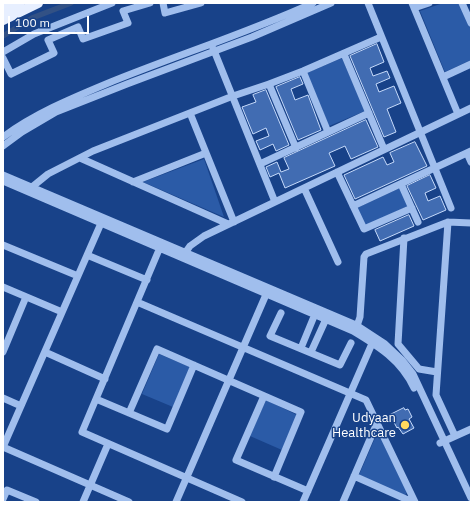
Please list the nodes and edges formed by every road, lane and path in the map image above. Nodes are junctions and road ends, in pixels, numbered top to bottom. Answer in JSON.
{"nodes":[{"id":1,"x":19,"y":3,"type":"edge"},
{"id":2,"x":38,"y":3,"type":"edge"},
{"id":3,"x":112,"y":3,"type":"edge"},
{"id":4,"x":150,"y":3,"type":"edge"},
{"id":5,"x":163,"y":3,"type":"edge"},
{"id":6,"x":201,"y":3,"type":"edge"},
{"id":7,"x":313,"y":3,"type":"edge"},
{"id":8,"x":331,"y":3,"type":"edge"},
{"id":9,"x":368,"y":3,"type":"edge"},
{"id":10,"x":429,"y":3,"type":"edge"},
{"id":11,"x":462,"y":3,"type":"edge"},
{"id":12,"x":413,"y":6,"type":"edge"},
{"id":13,"x":3,"y":10,"type":"edge"},
{"id":14,"x":3,"y":20,"type":"edge"},
{"id":15,"x":471,"y":23,"type":"edge"},
{"id":16,"x":381,"y":37,"type":"junction"},
{"id":17,"x":212,"y":44,"type":"junction"},
{"id":18,"x":3,"y":52,"type":"edge"},
{"id":19,"x":215,"y":52,"type":"junction"},
{"id":20,"x":344,"y":54,"type":"junction"},
{"id":21,"x":4,"y":62,"type":"edge"},
{"id":22,"x":471,"y":64,"type":"edge"},
{"id":23,"x":303,"y":71,"type":"junction"},
{"id":24,"x":443,"y":78,"type":"junction"},
{"id":25,"x":125,"y":80,"type":"junction"},
{"id":26,"x":269,"y":84,"type":"junction"},
{"id":27,"x":233,"y":96,"type":"junction"},
{"id":28,"x":471,"y":108,"type":"edge"},
{"id":29,"x":51,"y":111,"type":"junction"},
{"id":30,"x":190,"y":113,"type":"junction"},
{"id":31,"x":369,"y":113,"type":"junction"},
{"id":32,"x":458,"y":114,"type":"junction"},
{"id":33,"x":328,"y":132,"type":"junction"},
{"id":34,"x":420,"y":132,"type":"junction"},
{"id":35,"x":3,"y":137,"type":"edge"},
{"id":36,"x":3,"y":146,"type":"edge"},
{"id":37,"x":296,"y":148,"type":"junction"},
{"id":38,"x":384,"y":149,"type":"junction"},
{"id":39,"x":469,"y":152,"type":"edge"},
{"id":40,"x":206,"y":153,"type":"junction"},
{"id":41,"x":80,"y":158,"type":"junction"},
{"id":42,"x":471,"y":162,"type":"edge"},
{"id":43,"x":260,"y":164,"type":"junction"},
{"id":44,"x":434,"y":168,"type":"junction"},
{"id":45,"x":337,"y":172,"type":"junction"},
{"id":46,"x":3,"y":175,"type":"edge"},
{"id":47,"x":3,"y":181,"type":"edge"},
{"id":48,"x":133,"y":182,"type":"junction"},
{"id":49,"x":401,"y":184,"type":"junction"},
{"id":50,"x":32,"y":187,"type":"junction"},
{"id":51,"x":304,"y":188,"type":"junction"},
{"id":52,"x":275,"y":202,"type":"junction"},
{"id":53,"x":353,"y":206,"type":"junction"},
{"id":54,"x":412,"y":208,"type":"junction"},
{"id":55,"x":450,"y":208,"type":"dead end"},
{"id":56,"x":102,"y":221,"type":"junction"},
{"id":57,"x":418,"y":222,"type":"dead end"},
{"id":58,"x":448,"y":222,"type":"junction"},
{"id":59,"x":231,"y":223,"type":"junction"},
{"id":60,"x":471,"y":223,"type":"edge"},
{"id":61,"x":404,"y":238,"type":"junction"},
{"id":62,"x":3,"y":245,"type":"edge"},
{"id":63,"x":161,"y":246,"type":"junction"},
{"id":64,"x":185,"y":253,"type":"junction"},
{"id":65,"x":87,"y":254,"type":"junction"},
{"id":66,"x":338,"y":262,"type":"dead end"},
{"id":67,"x":78,"y":276,"type":"junction"},
{"id":68,"x":147,"y":280,"type":"junction"},
{"id":69,"x":3,"y":287,"type":"edge"},
{"id":70,"x":268,"y":291,"type":"junction"},
{"id":71,"x":26,"y":297,"type":"junction"},
{"id":72,"x":137,"y":302,"type":"junction"},
{"id":73,"x":62,"y":312,"type":"junction"},
{"id":74,"x":280,"y":313,"type":"dead end"},
{"id":75,"x":315,"y":314,"type":"junction"},
{"id":76,"x":326,"y":319,"type":"junction"},
{"id":77,"x":356,"y":326,"type":"junction"},
{"id":78,"x":373,"y":340,"type":"junction"},
{"id":79,"x":351,"y":343,"type":"dead end"},
{"id":80,"x":244,"y":347,"type":"junction"},
{"id":81,"x":301,"y":348,"type":"junction"},
{"id":82,"x":3,"y":352,"type":"edge"},
{"id":83,"x":45,"y":352,"type":"junction"},
{"id":84,"x":311,"y":352,"type":"junction"},
{"id":85,"x":194,"y":365,"type":"junction"},
{"id":86,"x":437,"y":372,"type":"junction"},
{"id":87,"x":105,"y":379,"type":"junction"},
{"id":88,"x":229,"y":381,"type":"junction"},
{"id":89,"x":350,"y":393,"type":"junction"},
{"id":90,"x":264,"y":396,"type":"junction"},
{"id":91,"x":3,"y":398,"type":"edge"},
{"id":92,"x":96,"y":399,"type":"junction"},
{"id":93,"x":21,"y":406,"type":"junction"},
{"id":94,"x":129,"y":413,"type":"junction"},
{"id":95,"x":377,"y":424,"type":"junction"},
{"id":96,"x":471,"y":429,"type":"edge"},
{"id":97,"x":455,"y":436,"type":"junction"},
{"id":98,"x":442,"y":442,"type":"junction"},
{"id":99,"x":108,"y":444,"type":"junction"},
{"id":100,"x":3,"y":447,"type":"edge"},
{"id":101,"x":354,"y":476,"type":"junction"},
{"id":102,"x":274,"y":477,"type":"junction"},
{"id":103,"x":187,"y":478,"type":"junction"},
{"id":104,"x":90,"y":485,"type":"junction"},
{"id":105,"x":308,"y":492,"type":"junction"},
{"id":106,"x":471,"y":498,"type":"edge"},
{"id":107,"x":3,"y":499,"type":"edge"},
{"id":108,"x":410,"y":499,"type":"edge"},
{"id":109,"x":34,"y":502,"type":"edge"},
{"id":110,"x":83,"y":502,"type":"edge"},
{"id":111,"x":129,"y":502,"type":"edge"},
{"id":112,"x":176,"y":502,"type":"edge"},
{"id":113,"x":242,"y":502,"type":"edge"},
{"id":114,"x":303,"y":502,"type":"edge"},
{"id":115,"x":343,"y":502,"type":"edge"},
{"id":116,"x":468,"y":502,"type":"edge"}],
"edges":[{"from":1,"to":13,"type":"main road"},
{"from":2,"to":14,"type":"main road"},
{"from":3,"to":18,"type":"street"},
{"from":4,"to":21,"type":"street"},
{"from":5,"to":6,"type":"street"},
{"from":7,"to":17,"type":"street"},
{"from":8,"to":19,"type":"street"},
{"from":9,"to":16,"type":"street"},
{"from":10,"to":12,"type":"street"},
{"from":11,"to":15,"type":"street"},
{"from":12,"to":24,"type":"street"},
{"from":16,"to":20,"type":"street"},
{"from":16,"to":34,"type":"street"},
{"from":17,"to":19,"type":"street"},
{"from":17,"to":25,"type":"street"},
{"from":19,"to":25,"type":"street"},
{"from":19,"to":27,"type":"street"},
{"from":20,"to":23,"type":"street"},
{"from":20,"to":31,"type":"street"},
{"from":22,"to":24,"type":"street"},
{"from":23,"to":26,"type":"street"},
{"from":23,"to":33,"type":"street"},
{"from":24,"to":32,"type":"street"},
{"from":25,"to":29,"type":"street"},
{"from":26,"to":27,"type":"street"},
{"from":26,"to":37,"type":"street"},
{"from":27,"to":30,"type":"street"},
{"from":27,"to":43,"type":"street"},
{"from":28,"to":32,"type":"street"},
{"from":29,"to":35,"type":"street"},
{"from":29,"to":36,"type":"street"},
{"from":30,"to":40,"type":"street"},
{"from":30,"to":41,"type":"street"},
{"from":31,"to":33,"type":"street"},
{"from":31,"to":38,"type":"street"},
{"from":32,"to":34,"type":"street"},
{"from":33,"to":37,"type":"street"},
{"from":34,"to":38,"type":"street"},
{"from":34,"to":44,"type":"street"},
{"from":37,"to":43,"type":"street"},
{"from":38,"to":45,"type":"street"},
{"from":39,"to":42,"type":"street"},
{"from":39,"to":44,"type":"street"},
{"from":40,"to":48,"type":"street"},
{"from":40,"to":59,"type":"street"},
{"from":41,"to":48,"type":"street"},
{"from":41,"to":50,"type":"street"},
{"from":43,"to":52,"type":"street"},
{"from":44,"to":49,"type":"street"},
{"from":44,"to":55,"type":"street"},
{"from":45,"to":51,"type":"street"},
{"from":45,"to":53,"type":"street"},
{"from":46,"to":50,"type":"street"},
{"from":47,"to":56,"type":"street"},
{"from":48,"to":59,"type":"street"},
{"from":49,"to":53,"type":"street"},
{"from":49,"to":54,"type":"street"},
{"from":50,"to":56,"type":"street"},
{"from":51,"to":52,"type":"street"},
{"from":51,"to":66,"type":"street"},
{"from":52,"to":59,"type":"street"},
{"from":53,"to":54,"type":"street"},
{"from":54,"to":57,"type":"street"},
{"from":56,"to":63,"type":"street"},
{"from":56,"to":65,"type":"street"},
{"from":58,"to":60,"type":"street"},
{"from":58,"to":61,"type":"street"},
{"from":58,"to":86,"type":"street"},
{"from":59,"to":64,"type":"street"},
{"from":61,"to":77,"type":"street"},
{"from":61,"to":86,"type":"street"},
{"from":62,"to":67,"type":"street"},
{"from":63,"to":64,"type":"street"},
{"from":63,"to":68,"type":"street"},
{"from":63,"to":70,"type":"street"},
{"from":64,"to":70,"type":"street"},
{"from":65,"to":67,"type":"street"},
{"from":65,"to":68,"type":"street"},
{"from":67,"to":73,"type":"street"},
{"from":68,"to":72,"type":"street"},
{"from":69,"to":71,"type":"street"},
{"from":70,"to":75,"type":"street"},
{"from":70,"to":77,"type":"street"},
{"from":70,"to":80,"type":"street"},
{"from":71,"to":73,"type":"street"},
{"from":71,"to":82,"type":"street"},
{"from":72,"to":80,"type":"street"},
{"from":72,"to":87,"type":"street"},
{"from":73,"to":83,"type":"street"},
{"from":74,"to":81,"type":"street"},
{"from":75,"to":76,"type":"street"},
{"from":75,"to":81,"type":"street"},
{"from":76,"to":78,"type":"street"},
{"from":76,"to":84,"type":"street"},
{"from":77,"to":78,"type":"street"},
{"from":78,"to":89,"type":"street"},
{"from":78,"to":98,"type":"street"},
{"from":79,"to":84,"type":"street"},
{"from":80,"to":88,"type":"street"},
{"from":80,"to":89,"type":"street"},
{"from":81,"to":84,"type":"street"},
{"from":83,"to":87,"type":"street"},
{"from":83,"to":93,"type":"street"},
{"from":85,"to":88,"type":"street"},
{"from":85,"to":94,"type":"street"},
{"from":85,"to":94,"type":"street"},
{"from":86,"to":97,"type":"street"},
{"from":87,"to":92,"type":"street"},
{"from":88,"to":90,"type":"street"},
{"from":88,"to":103,"type":"street"},
{"from":89,"to":95,"type":"street"},
{"from":89,"to":105,"type":"street"},
{"from":90,"to":102,"type":"street"},
{"from":90,"to":102,"type":"street"},
{"from":91,"to":93,"type":"street"},
{"from":92,"to":94,"type":"street"},
{"from":92,"to":99,"type":"street"},
{"from":93,"to":100,"type":"street"},
{"from":95,"to":101,"type":"street"},
{"from":95,"to":108,"type":"street"},
{"from":96,"to":97,"type":"street"},
{"from":97,"to":98,"type":"street"},
{"from":98,"to":106,"type":"street"},
{"from":98,"to":116,"type":"street"},
{"from":99,"to":103,"type":"street"},
{"from":99,"to":104,"type":"street"},
{"from":100,"to":104,"type":"street"},
{"from":101,"to":108,"type":"street"},
{"from":101,"to":115,"type":"street"},
{"from":102,"to":105,"type":"street"},
{"from":103,"to":112,"type":"street"},
{"from":103,"to":113,"type":"street"},
{"from":104,"to":110,"type":"street"},
{"from":104,"to":111,"type":"street"},
{"from":105,"to":114,"type":"street"},
{"from":107,"to":109,"type":"street"}]}
